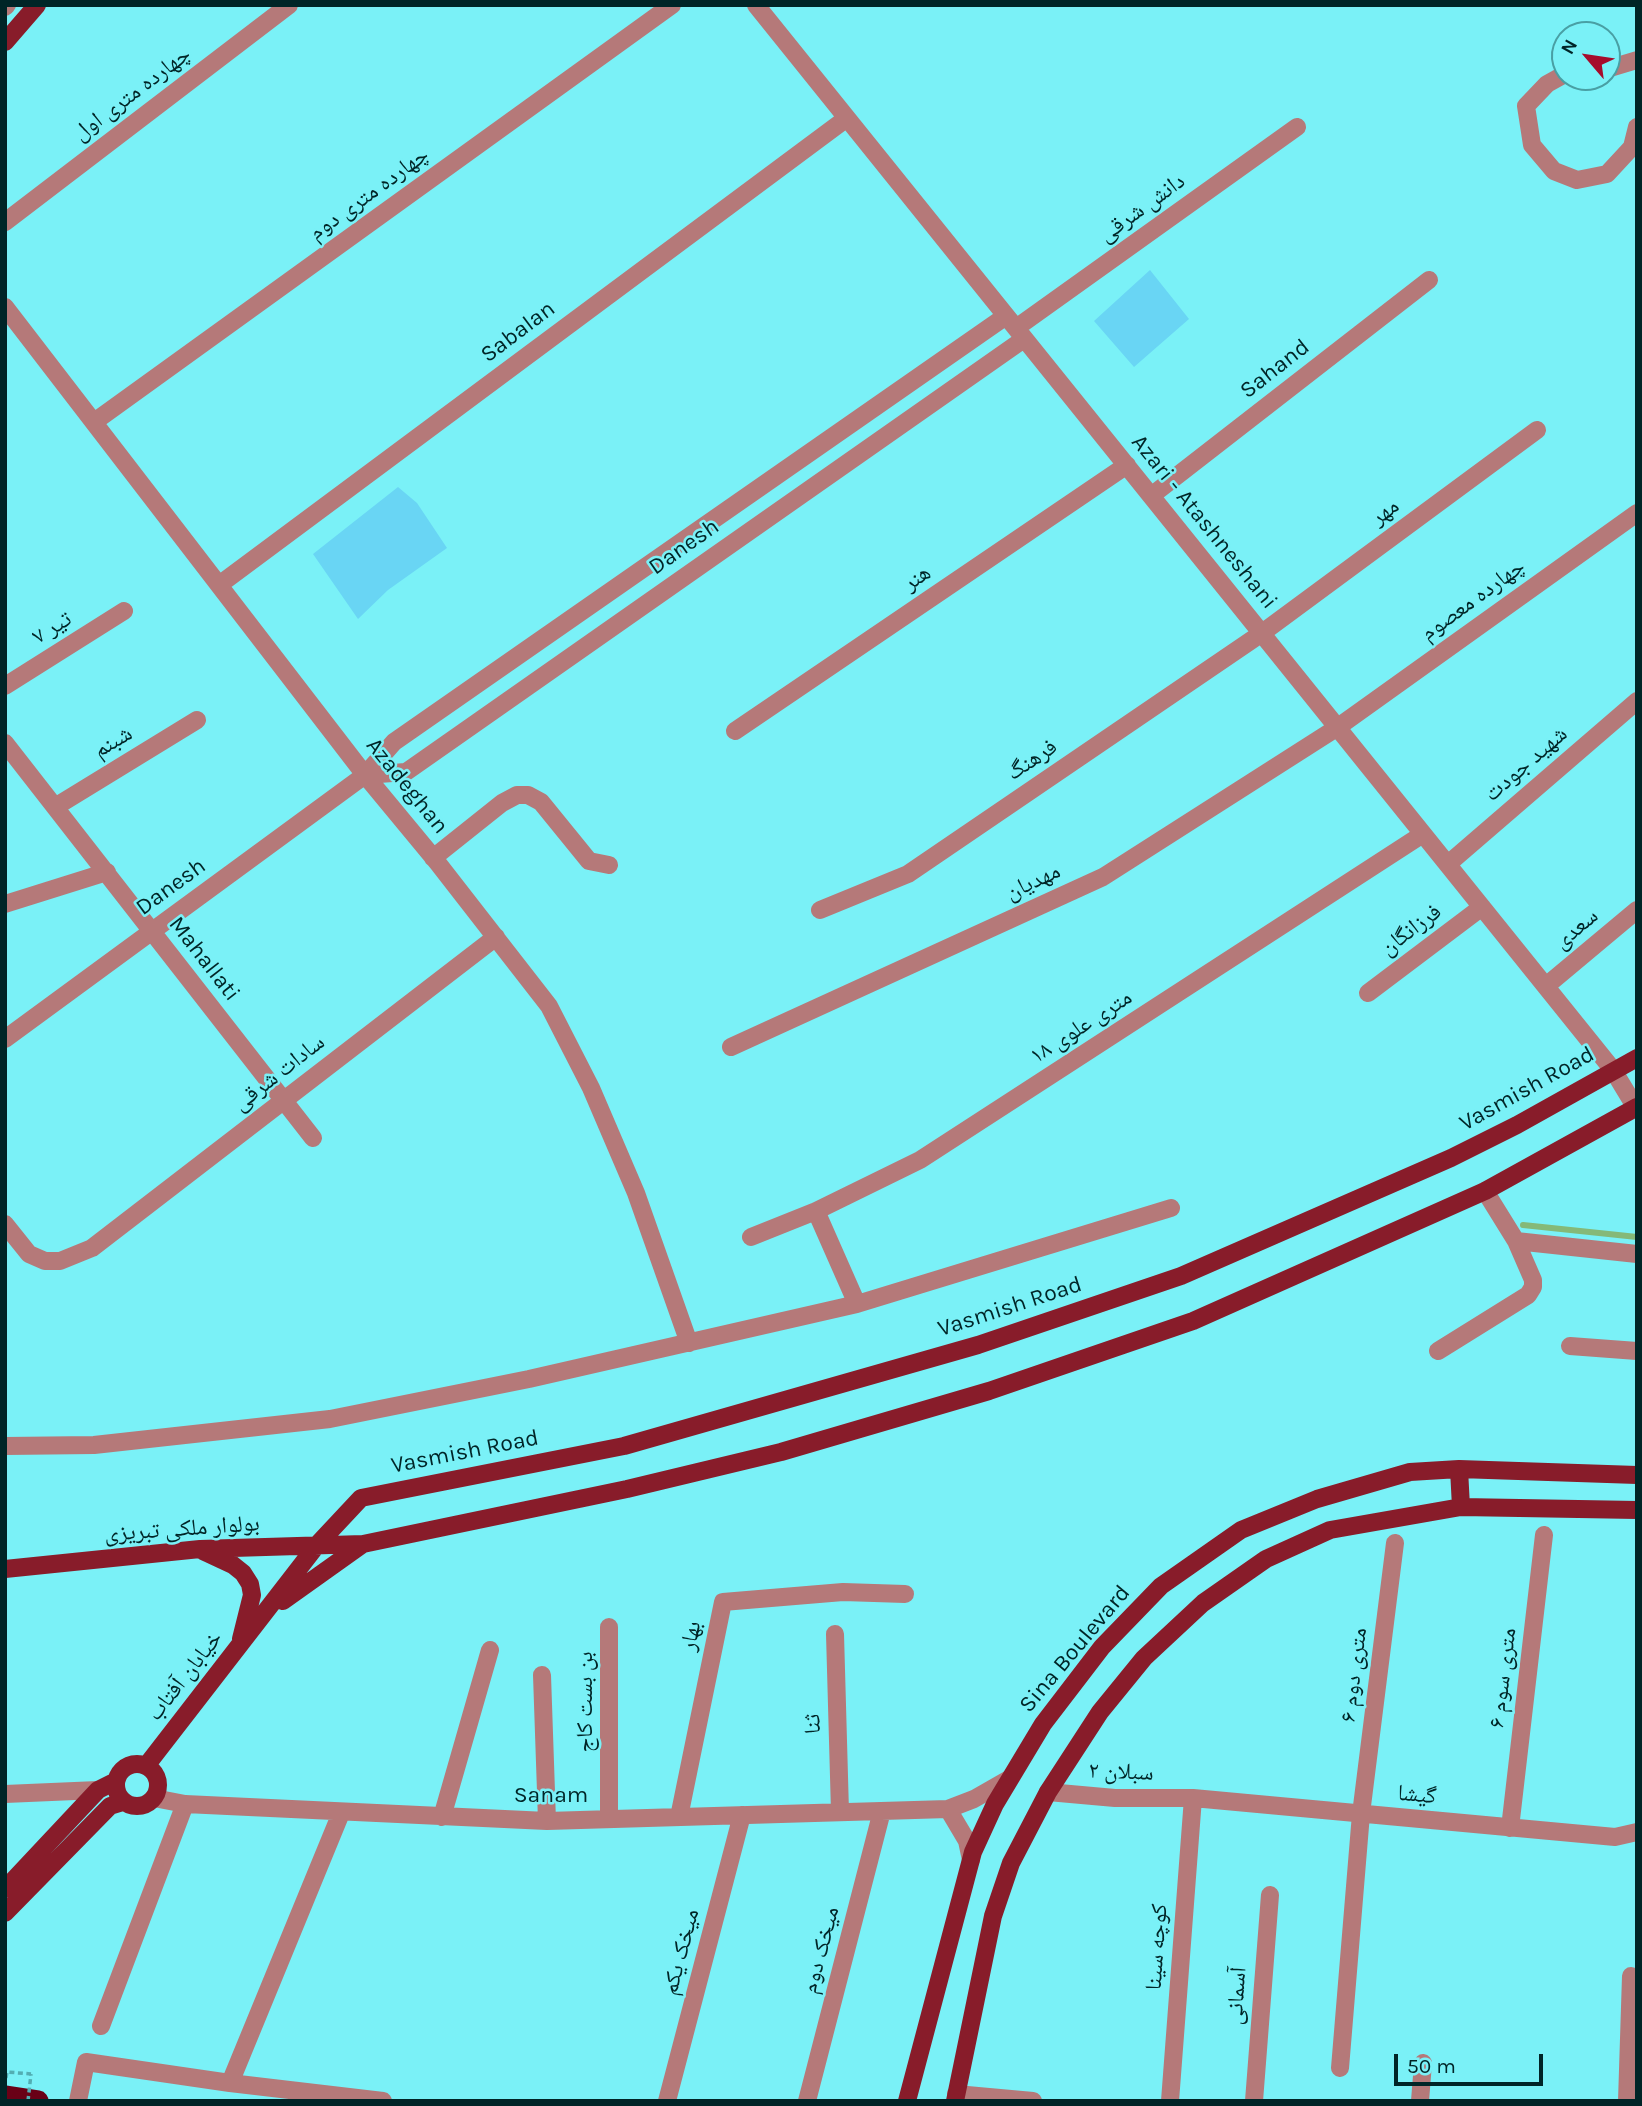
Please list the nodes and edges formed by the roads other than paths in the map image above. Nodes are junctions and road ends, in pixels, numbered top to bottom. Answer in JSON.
{"nodes":[{"id":1,"x":37,"y":5,"type":"edge"},
{"id":2,"x":289,"y":5,"type":"edge"},
{"id":3,"x":672,"y":5,"type":"edge"},
{"id":4,"x":756,"y":5,"type":"edge"},
{"id":5,"x":5,"y":43,"type":"edge"},
{"id":6,"x":1551,"y":82,"type":"edge"},
{"id":7,"x":847,"y":118,"type":"junction"},
{"id":8,"x":1297,"y":127,"type":"dead end"},
{"id":9,"x":1637,"y":127,"type":"edge"},
{"id":10,"x":5,"y":222,"type":"edge"},
{"id":11,"x":1429,"y":280,"type":"dead end"},
{"id":12,"x":5,"y":307,"type":"edge"},
{"id":13,"x":1016,"y":328,"type":"junction"},
{"id":14,"x":94,"y":422,"type":"junction"},
{"id":15,"x":1536,"y":430,"type":"dead end"},
{"id":16,"x":1127,"y":465,"type":"junction"},
{"id":17,"x":1151,"y":496,"type":"junction"},
{"id":18,"x":1637,"y":513,"type":"edge"},
{"id":19,"x":219,"y":585,"type":"junction"},
{"id":20,"x":124,"y":611,"type":"dead end"},
{"id":21,"x":1262,"y":633,"type":"junction"},
{"id":22,"x":5,"y":686,"type":"edge"},
{"id":23,"x":1637,"y":701,"type":"edge"},
{"id":24,"x":197,"y":720,"type":"dead end"},
{"id":25,"x":1338,"y":727,"type":"junction"},
{"id":26,"x":735,"y":731,"type":"dead end"},
{"id":27,"x":5,"y":743,"type":"edge"},
{"id":28,"x":365,"y":775,"type":"junction"},
{"id":29,"x":55,"y":807,"type":"junction"},
{"id":30,"x":1423,"y":834,"type":"junction"},
{"id":31,"x":433,"y":858,"type":"junction"},
{"id":32,"x":1448,"y":864,"type":"junction"},
{"id":33,"x":609,"y":865,"type":"dead end"},
{"id":34,"x":107,"y":872,"type":"junction"},
{"id":35,"x":5,"y":904,"type":"edge"},
{"id":36,"x":1482,"y":907,"type":"junction"},
{"id":37,"x":820,"y":910,"type":"dead end"},
{"id":38,"x":1637,"y":910,"type":"edge"},
{"id":39,"x":152,"y":932,"type":"junction"},
{"id":40,"x":496,"y":937,"type":"junction"},
{"id":41,"x":1546,"y":986,"type":"junction"},
{"id":42,"x":1368,"y":993,"type":"dead end"},
{"id":43,"x":5,"y":1039,"type":"edge"},
{"id":44,"x":731,"y":1047,"type":"dead end"},
{"id":45,"x":1637,"y":1058,"type":"edge"},
{"id":46,"x":1614,"y":1070,"type":"junction"},
{"id":47,"x":284,"y":1100,"type":"junction"},
{"id":48,"x":1636,"y":1107,"type":"edge"},
{"id":49,"x":313,"y":1138,"type":"dead end"},
{"id":50,"x":1485,"y":1191,"type":"junction"},
{"id":51,"x":1171,"y":1208,"type":"dead end"},
{"id":52,"x":816,"y":1211,"type":"junction"},
{"id":53,"x":5,"y":1224,"type":"edge"},
{"id":54,"x":751,"y":1237,"type":"dead end"},
{"id":55,"x":1516,"y":1241,"type":"junction"},
{"id":56,"x":1637,"y":1254,"type":"edge"},
{"id":57,"x":858,"y":1304,"type":"junction"},
{"id":58,"x":689,"y":1343,"type":"junction"},
{"id":59,"x":1570,"y":1346,"type":"dead end"},
{"id":60,"x":1438,"y":1351,"type":"dead end"},
{"id":61,"x":1637,"y":1351,"type":"edge"},
{"id":62,"x":5,"y":1446,"type":"edge"},
{"id":63,"x":1459,"y":1469,"type":"junction"},
{"id":64,"x":1637,"y":1475,"type":"edge"},
{"id":65,"x":1461,"y":1507,"type":"junction"},
{"id":66,"x":1637,"y":1510,"type":"edge"},
{"id":67,"x":1544,"y":1535,"type":"dead end"},
{"id":68,"x":1395,"y":1543,"type":"dead end"},
{"id":69,"x":363,"y":1544,"type":"junction"},
{"id":70,"x":317,"y":1545,"type":"junction"},
{"id":71,"x":200,"y":1549,"type":"junction"},
{"id":72,"x":5,"y":1569,"type":"edge"},
{"id":73,"x":905,"y":1594,"type":"dead end"},
{"id":74,"x":263,"y":1617,"type":"junction"},
{"id":75,"x":609,"y":1627,"type":"dead end"},
{"id":76,"x":835,"y":1634,"type":"dead end"},
{"id":77,"x":238,"y":1649,"type":"junction"},
{"id":78,"x":491,"y":1650,"type":"dead end"},
{"id":79,"x":542,"y":1675,"type":"dead end"},
{"id":80,"x":146,"y":1766,"type":"junction"},
{"id":81,"x":1009,"y":1779,"type":"junction"},
{"id":82,"x":116,"y":1781,"type":"junction"},
{"id":83,"x":99,"y":1790,"type":"junction"},
{"id":84,"x":1048,"y":1793,"type":"junction"},
{"id":85,"x":5,"y":1794,"type":"edge"},
{"id":86,"x":155,"y":1798,"type":"junction"},
{"id":87,"x":1193,"y":1798,"type":"junction"},
{"id":88,"x":123,"y":1802,"type":"junction"},
{"id":89,"x":185,"y":1804,"type":"junction"},
{"id":90,"x":948,"y":1809,"type":"junction"},
{"id":91,"x":882,"y":1811,"type":"junction"},
{"id":92,"x":840,"y":1812,"type":"junction"},
{"id":93,"x":341,"y":1813,"type":"junction"},
{"id":94,"x":1361,"y":1814,"type":"junction"},
{"id":95,"x":742,"y":1815,"type":"junction"},
{"id":96,"x":442,"y":1817,"type":"junction"},
{"id":97,"x":679,"y":1817,"type":"junction"},
{"id":98,"x":609,"y":1819,"type":"junction"},
{"id":99,"x":547,"y":1821,"type":"junction"},
{"id":100,"x":1510,"y":1828,"type":"junction"},
{"id":101,"x":1637,"y":1832,"type":"edge"},
{"id":102,"x":971,"y":1860,"type":"junction"},
{"id":103,"x":5,"y":1889,"type":"edge"},
{"id":104,"x":1270,"y":1895,"type":"dead end"},
{"id":105,"x":5,"y":1913,"type":"edge"},
{"id":106,"x":1631,"y":1976,"type":"dead end"},
{"id":107,"x":101,"y":2025,"type":"dead end"},
{"id":108,"x":1423,"y":2063,"type":"dead end"},
{"id":109,"x":1340,"y":2068,"type":"dead end"},
{"id":110,"x":230,"y":2083,"type":"junction"},
{"id":111,"x":5,"y":2096,"type":"edge"},
{"id":112,"x":955,"y":2097,"type":"edge"},
{"id":113,"x":38,"y":2101,"type":"edge"},
{"id":114,"x":78,"y":2101,"type":"edge"},
{"id":115,"x":383,"y":2101,"type":"edge"},
{"id":116,"x":667,"y":2101,"type":"edge"},
{"id":117,"x":807,"y":2101,"type":"edge"},
{"id":118,"x":906,"y":2101,"type":"edge"},
{"id":119,"x":1032,"y":2101,"type":"edge"},
{"id":120,"x":1170,"y":2101,"type":"edge"},
{"id":121,"x":1254,"y":2101,"type":"edge"},
{"id":122,"x":1420,"y":2101,"type":"edge"},
{"id":123,"x":1627,"y":2101,"type":"edge"}],
"edges":[{"from":1,"to":5,"type":"main road"},
{"from":2,"to":10,"type":"street","name":"چهارده متری اول"},
{"from":3,"to":14,"type":"street","name":"چهارده متری دوم"},
{"from":4,"to":7,"type":"street","name":"Azari - Atashneshani"},
{"from":6,"to":9,"type":"street"},
{"from":7,"to":13,"type":"street","name":"Azari - Atashneshani"},
{"from":7,"to":19,"type":"street","name":"Sabalan"},
{"from":8,"to":13,"type":"street","name":"دانش شرقی"},
{"from":11,"to":17,"type":"street","name":"Sahand"},
{"from":12,"to":14,"type":"street","name":"Azadeghan"},
{"from":13,"to":16,"type":"street","name":"Azari - Atashneshani"},
{"from":13,"to":28,"type":"street","name":"Danesh"},
{"from":13,"to":28,"type":"street","name":"Danesh"},
{"from":14,"to":19,"type":"street","name":"Azadeghan"},
{"from":15,"to":21,"type":"street","name":"مهر"},
{"from":16,"to":17,"type":"street","name":"Azari - Atashneshani"},
{"from":16,"to":26,"type":"street","name":"هنر"},
{"from":17,"to":21,"type":"street","name":"Azari - Atashneshani"},
{"from":18,"to":25,"type":"street","name":"چهارده معصوم"},
{"from":19,"to":28,"type":"street","name":"Azadeghan"},
{"from":20,"to":22,"type":"street","name":"۷ تیر"},
{"from":21,"to":25,"type":"street","name":"Azari - Atashneshani"},
{"from":21,"to":37,"type":"street","name":"فرهنگ"},
{"from":23,"to":32,"type":"street","name":"شهید جودت"},
{"from":24,"to":29,"type":"street","name":"شبنم"},
{"from":25,"to":30,"type":"street","name":"Azari - Atashneshani"},
{"from":25,"to":44,"type":"street","name":"مهدیان"},
{"from":27,"to":29,"type":"street","name":"Mahallati"},
{"from":28,"to":31,"type":"street","name":"Azadeghan"},
{"from":28,"to":39,"type":"street","name":"Danesh"},
{"from":29,"to":34,"type":"street","name":"Mahallati"},
{"from":30,"to":32,"type":"street","name":"Azari - Atashneshani"},
{"from":30,"to":52,"type":"street","name":"۱۸ متری علوی"},
{"from":31,"to":33,"type":"street"},
{"from":31,"to":40,"type":"street","name":"Azadeghan"},
{"from":32,"to":36,"type":"street","name":"Azari - Atashneshani"},
{"from":34,"to":35,"type":"street"},
{"from":34,"to":39,"type":"street","name":"Mahallati"},
{"from":36,"to":41,"type":"street","name":"Azari - Atashneshani"},
{"from":36,"to":42,"type":"street","name":"فرزانگان"},
{"from":38,"to":41,"type":"street","name":"سعدی"},
{"from":39,"to":43,"type":"street","name":"Danesh"},
{"from":39,"to":47,"type":"street","name":"Mahallati"},
{"from":40,"to":47,"type":"street","name":"سادات شرقی"},
{"from":40,"to":58,"type":"street","name":"Azadeghan"},
{"from":41,"to":46,"type":"street","name":"Azari - Atashneshani"},
{"from":45,"to":46,"type":"main road","name":"Vasmish Road"},
{"from":46,"to":48,"type":"street","name":"Azari - Atashneshani"},
{"from":46,"to":70,"type":"main road","name":"Vasmish Road"},
{"from":47,"to":49,"type":"street","name":"Mahallati"},
{"from":47,"to":53,"type":"street","name":"سادات شرقی"},
{"from":48,"to":50,"type":"main road"},
{"from":50,"to":55,"type":"street"},
{"from":50,"to":69,"type":"main road"},
{"from":51,"to":57,"type":"street"},
{"from":52,"to":54,"type":"street","name":"۱۸ متری علوی"},
{"from":52,"to":57,"type":"street"},
{"from":55,"to":56,"type":"street"},
{"from":55,"to":60,"type":"street"},
{"from":57,"to":58,"type":"street"},
{"from":58,"to":62,"type":"street"},
{"from":59,"to":61,"type":"street"},
{"from":63,"to":64,"type":"main road","name":"Sina Boulevard"},
{"from":63,"to":65,"type":"main road"},
{"from":63,"to":81,"type":"main road","name":"Sina Boulevard"},
{"from":65,"to":66,"type":"main road"},
{"from":65,"to":84,"type":"main road"},
{"from":67,"to":100,"type":"street","name":"۶ متری سوم"},
{"from":68,"to":94,"type":"street","name":"۶ متری دوم"},
{"from":69,"to":70,"type":"main road","name":"بولوار ملکی تبریزی"},
{"from":69,"to":74,"type":"main road"},
{"from":70,"to":71,"type":"main road","name":"بولوار ملکی تبریزی"},
{"from":70,"to":74,"type":"main road"},
{"from":71,"to":72,"type":"main road","name":"بولوار ملکی تبریزی"},
{"from":71,"to":77,"type":"main road"},
{"from":73,"to":97,"type":"street","name":"بهار"},
{"from":74,"to":77,"type":"main road","name":"خیابان آفتاب"},
{"from":75,"to":98,"type":"street","name":"بن بست کاج"},
{"from":76,"to":92,"type":"street","name":"ثنا"},
{"from":77,"to":80,"type":"main road","name":"خیابان آفتاب"},
{"from":78,"to":96,"type":"street"},
{"from":79,"to":99,"type":"street"},
{"from":80,"to":82,"type":"main road"},
{"from":80,"to":86,"type":"main road"},
{"from":81,"to":90,"type":"street"},
{"from":81,"to":102,"type":"main road","name":"Sina Boulevard"},
{"from":82,"to":83,"type":"main road"},
{"from":82,"to":88,"type":"main road"},
{"from":83,"to":85,"type":"street"},
{"from":83,"to":103,"type":"main road"},
{"from":84,"to":87,"type":"street","name":"سبلان ۲"},
{"from":84,"to":112,"type":"main road"},
{"from":86,"to":88,"type":"main road"},
{"from":86,"to":89,"type":"street","name":"Sanam"},
{"from":87,"to":94,"type":"street","name":"گیشا"},
{"from":87,"to":120,"type":"street","name":"کوچه سینا"},
{"from":88,"to":105,"type":"main road"},
{"from":89,"to":93,"type":"street","name":"Sanam"},
{"from":89,"to":107,"type":"street"},
{"from":90,"to":91,"type":"street","name":"Sanam"},
{"from":90,"to":102,"type":"street"},
{"from":91,"to":92,"type":"street","name":"Sanam"},
{"from":91,"to":117,"type":"street","name":"میخک دوم"},
{"from":92,"to":95,"type":"street","name":"Sanam"},
{"from":93,"to":96,"type":"street","name":"Sanam"},
{"from":93,"to":110,"type":"street"},
{"from":94,"to":100,"type":"street","name":"گیشا"},
{"from":94,"to":109,"type":"street","name":"۶ متری دوم"},
{"from":95,"to":97,"type":"street","name":"Sanam"},
{"from":95,"to":116,"type":"street","name":"میخک یکم"},
{"from":96,"to":99,"type":"street","name":"Sanam"},
{"from":97,"to":98,"type":"street","name":"Sanam"},
{"from":98,"to":99,"type":"street","name":"Sanam"},
{"from":100,"to":101,"type":"street","name":"گیشا"},
{"from":102,"to":118,"type":"main road","name":"Sina Boulevard"},
{"from":104,"to":121,"type":"street","name":"آسمانی"},
{"from":106,"to":123,"type":"street"},
{"from":108,"to":122,"type":"street"},
{"from":110,"to":114,"type":"street"},
{"from":110,"to":115,"type":"street"},
{"from":111,"to":113,"type":"highway"},
{"from":112,"to":119,"type":"street"}]}
